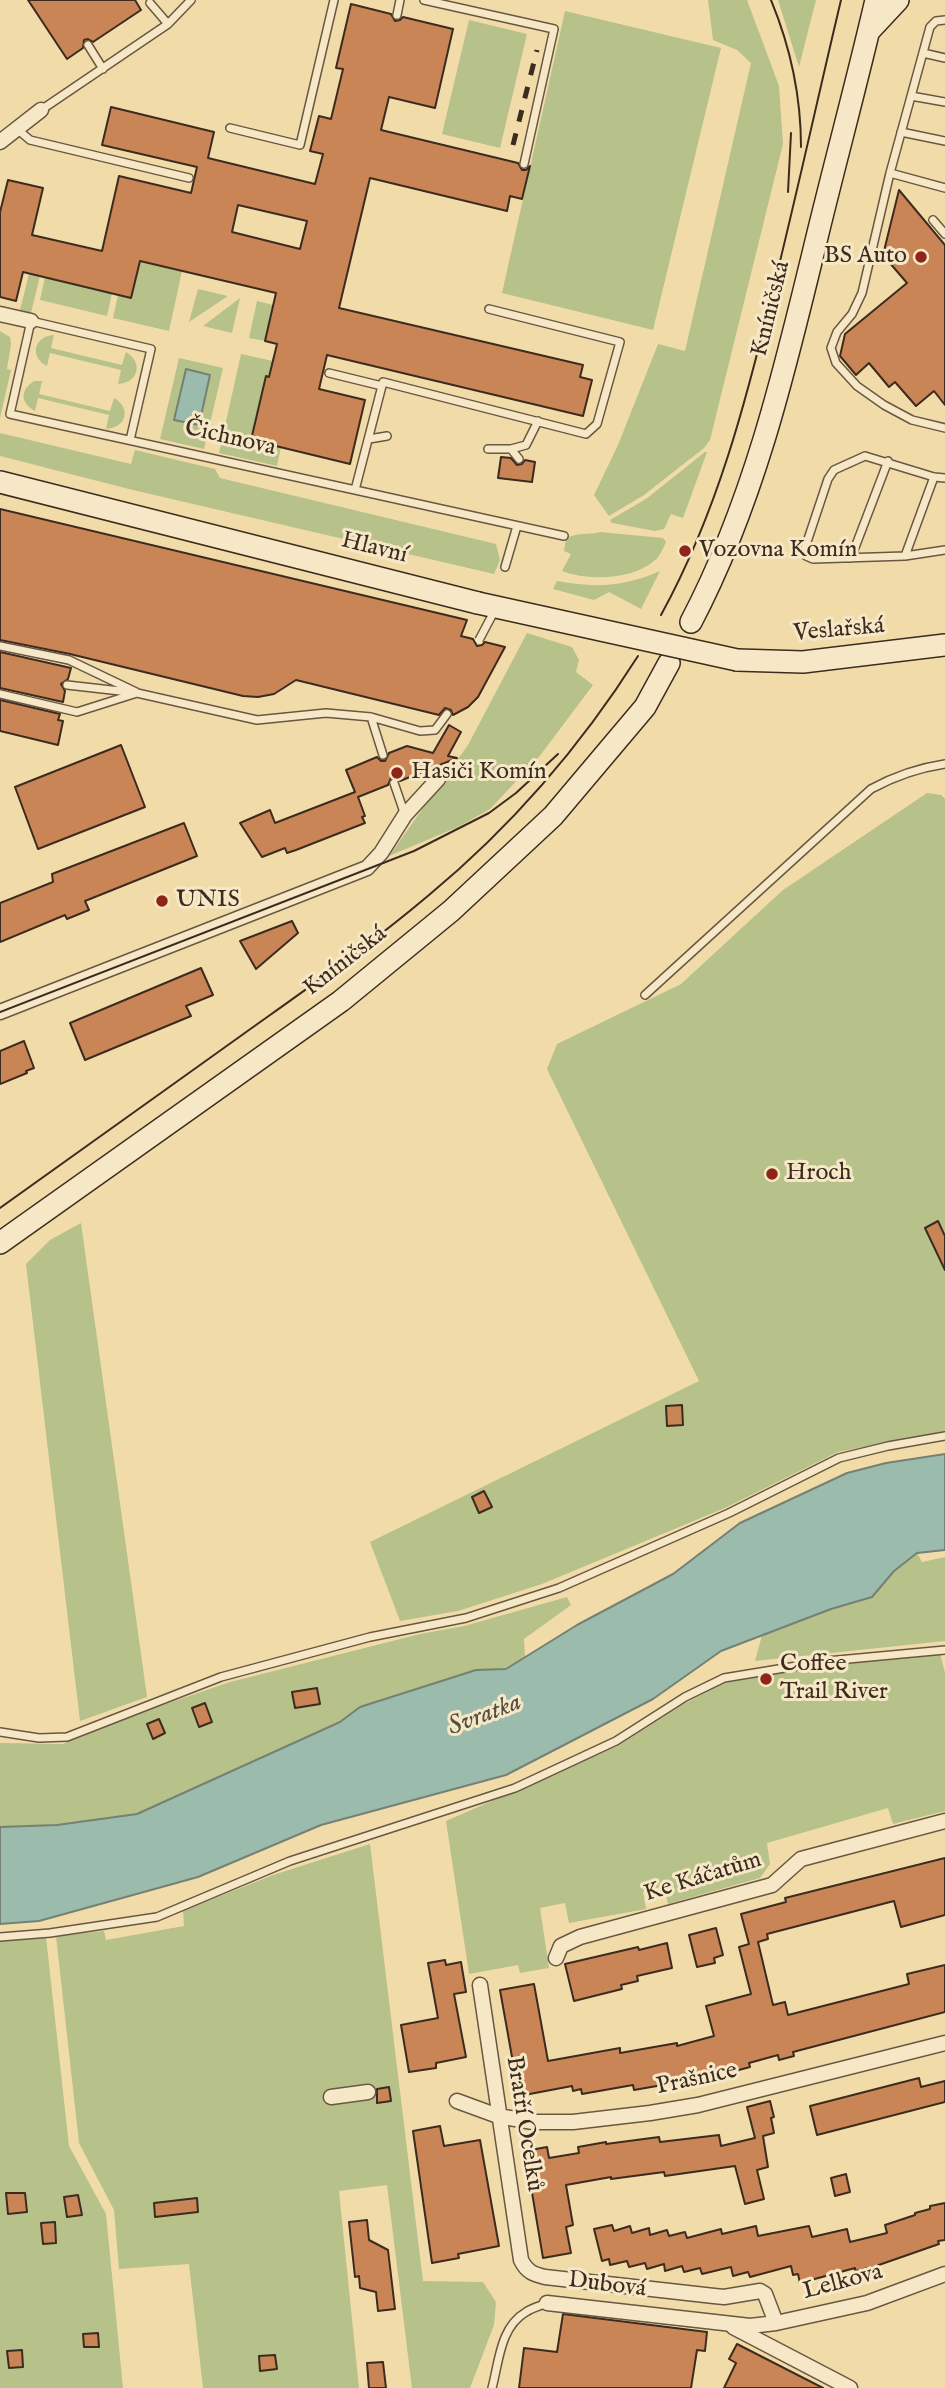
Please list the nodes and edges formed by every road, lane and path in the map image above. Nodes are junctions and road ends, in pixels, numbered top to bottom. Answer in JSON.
{"nodes":[{"id":1,"x":191,"y":0,"type":"edge"},
{"id":2,"x":334,"y":0,"type":"edge"},
{"id":3,"x":400,"y":0,"type":"edge"},
{"id":4,"x":424,"y":0,"type":"edge"},
{"id":5,"x":876,"y":0,"type":"edge"},
{"id":6,"x":898,"y":0,"type":"edge"},
{"id":7,"x":150,"y":3,"type":"dead end"},
{"id":8,"x":397,"y":15,"type":"dead end"},
{"id":9,"x":945,"y":20,"type":"edge"},
{"id":10,"x":168,"y":24,"type":"junction"},
{"id":11,"x":869,"y":32,"type":"junction"},
{"id":12,"x":88,"y":45,"type":"dead end"},
{"id":13,"x":923,"y":53,"type":"junction"},
{"id":14,"x":945,"y":58,"type":"edge"},
{"id":15,"x":103,"y":69,"type":"junction"},
{"id":16,"x":911,"y":96,"type":"junction"},
{"id":17,"x":945,"y":102,"type":"edge"},
{"id":18,"x":41,"y":110,"type":"joint"},
{"id":19,"x":230,"y":128,"type":"dead end"},
{"id":20,"x":17,"y":129,"type":"junction"},
{"id":21,"x":901,"y":132,"type":"junction"},
{"id":22,"x":945,"y":141,"type":"edge"},
{"id":23,"x":0,"y":142,"type":"edge"},
{"id":24,"x":524,"y":164,"type":"dead end"},
{"id":25,"x":890,"y":173,"type":"junction"},
{"id":26,"x":188,"y":178,"type":"dead end"},
{"id":27,"x":945,"y":188,"type":"edge"},
{"id":28,"x":933,"y":220,"type":"dead end"},
{"id":29,"x":945,"y":234,"type":"edge"},
{"id":30,"x":489,"y":309,"type":"dead end"},
{"id":31,"x":0,"y":314,"type":"edge"},
{"id":32,"x":31,"y":321,"type":"junction"},
{"id":33,"x":329,"y":373,"type":"dead end"},
{"id":34,"x":382,"y":386,"type":"junction"},
{"id":35,"x":538,"y":421,"type":"junction"},
{"id":36,"x":945,"y":428,"type":"edge"},
{"id":37,"x":387,"y":436,"type":"dead end"},
{"id":38,"x":369,"y":439,"type":"junction"},
{"id":39,"x":130,"y":440,"type":"junction"},
{"id":40,"x":488,"y":449,"type":"dead end"},
{"id":41,"x":511,"y":449,"type":"junction"},
{"id":42,"x":519,"y":459,"type":"dead end"},
{"id":43,"x":888,"y":461,"type":"junction"},
{"id":44,"x":934,"y":477,"type":"junction"},
{"id":45,"x":945,"y":478,"type":"edge"},
{"id":46,"x":0,"y":482,"type":"edge"},
{"id":47,"x":355,"y":490,"type":"junction"},
{"id":48,"x":517,"y":526,"type":"junction"},
{"id":49,"x":564,"y":536,"type":"dead end"},
{"id":50,"x":945,"y":550,"type":"edge"},
{"id":51,"x":905,"y":556,"type":"junction"},
{"id":52,"x":851,"y":558,"type":"junction"},
{"id":53,"x":505,"y":567,"type":"dead end"},
{"id":54,"x":487,"y":605,"type":"junction"},
{"id":55,"x":691,"y":622,"type":"dead end"},
{"id":56,"x":479,"y":640,"type":"dead end"},
{"id":57,"x":945,"y":645,"type":"edge"},
{"id":58,"x":0,"y":646,"type":"edge"},
{"id":59,"x":737,"y":660,"type":"joint"},
{"id":60,"x":669,"y":663,"type":"dead end"},
{"id":61,"x":67,"y":685,"type":"dead end"},
{"id":62,"x":136,"y":693,"type":"junction"},
{"id":63,"x":0,"y":694,"type":"edge"},
{"id":64,"x":447,"y":714,"type":"dead end"},
{"id":65,"x":371,"y":717,"type":"junction"},
{"id":66,"x":383,"y":755,"type":"dead end"},
{"id":67,"x":945,"y":764,"type":"edge"},
{"id":68,"x":438,"y":779,"type":"dead end"},
{"id":69,"x":394,"y":783,"type":"dead end"},
{"id":70,"x":405,"y":815,"type":"junction"},
{"id":71,"x":645,"y":995,"type":"dead end"},
{"id":72,"x":0,"y":1012,"type":"edge"},
{"id":73,"x":0,"y":1243,"type":"edge"},
{"id":74,"x":945,"y":1436,"type":"edge"},
{"id":75,"x":945,"y":1650,"type":"edge"},
{"id":76,"x":0,"y":1732,"type":"edge"},
{"id":77,"x":945,"y":1821,"type":"edge"},
{"id":78,"x":0,"y":1937,"type":"edge"},
{"id":79,"x":556,"y":1958,"type":"dead end"},
{"id":80,"x":480,"y":1985,"type":"dead end"},
{"id":81,"x":945,"y":2043,"type":"edge"},
{"id":82,"x":368,"y":2092,"type":"dead end"},
{"id":83,"x":331,"y":2097,"type":"dead end"},
{"id":84,"x":457,"y":2101,"type":"dead end"},
{"id":85,"x":498,"y":2116,"type":"junction"},
{"id":86,"x":525,"y":2269,"type":"joint"},
{"id":87,"x":945,"y":2274,"type":"edge"},
{"id":88,"x":547,"y":2303,"type":"joint"},
{"id":89,"x":776,"y":2323,"type":"junction"},
{"id":90,"x":727,"y":2325,"type":"junction"},
{"id":91,"x":750,"y":2326,"type":"joint"},
{"id":92,"x":492,"y":2388,"type":"edge"},
{"id":93,"x":850,"y":2388,"type":"edge"}],
"edges":[{"from":1,"to":10,"type":"lane"},
{"from":2,"to":19,"type":"lane"},
{"from":3,"to":8,"type":"lane"},
{"from":4,"to":24,"type":"lane"},
{"from":5,"to":11,"type":"main road","name":"Kníničská"},
{"from":6,"to":11,"type":"main road"},
{"from":7,"to":10,"type":"lane"},
{"from":9,"to":13,"type":"lane"},
{"from":10,"to":15,"type":"lane"},
{"from":11,"to":55,"type":"main road","name":"Kníničská"},
{"from":12,"to":15,"type":"lane"},
{"from":13,"to":14,"type":"lane"},
{"from":13,"to":16,"type":"lane"},
{"from":15,"to":18,"type":"lane"},
{"from":16,"to":17,"type":"lane"},
{"from":16,"to":21,"type":"lane"},
{"from":18,"to":20,"type":"street"},
{"from":20,"to":23,"type":"street"},
{"from":20,"to":26,"type":"lane"},
{"from":21,"to":22,"type":"lane"},
{"from":21,"to":25,"type":"lane"},
{"from":25,"to":27,"type":"lane"},
{"from":25,"to":36,"type":"lane"},
{"from":28,"to":29,"type":"lane"},
{"from":30,"to":35,"type":"lane"},
{"from":31,"to":32,"type":"street"},
{"from":32,"to":39,"type":"lane"},
{"from":32,"to":39,"type":"lane","name":"Čichnova"},
{"from":33,"to":34,"type":"lane"},
{"from":34,"to":35,"type":"lane"},
{"from":34,"to":38,"type":"lane"},
{"from":35,"to":41,"type":"lane"},
{"from":37,"to":38,"type":"lane"},
{"from":38,"to":47,"type":"lane"},
{"from":39,"to":47,"type":"lane","name":"Čichnova"},
{"from":40,"to":41,"type":"lane"},
{"from":41,"to":42,"type":"lane"},
{"from":43,"to":44,"type":"lane"},
{"from":43,"to":52,"type":"lane"},
{"from":43,"to":52,"type":"lane"},
{"from":44,"to":45,"type":"lane"},
{"from":44,"to":51,"type":"lane"},
{"from":46,"to":54,"type":"main road","name":"Hlavní"},
{"from":47,"to":48,"type":"lane","name":"Čichnova"},
{"from":48,"to":49,"type":"lane","name":"Čichnova"},
{"from":48,"to":53,"type":"lane"},
{"from":50,"to":51,"type":"lane"},
{"from":51,"to":52,"type":"lane"},
{"from":54,"to":56,"type":"lane","bridge":true},
{"from":54,"to":59,"type":"main road","name":"Hlavní","bridge":true},
{"from":57,"to":59,"type":"main road","name":"Veslařská"},
{"from":58,"to":62,"type":"lane"},
{"from":60,"to":73,"type":"main road","name":"Kníničská"},
{"from":61,"to":62,"type":"lane"},
{"from":62,"to":63,"type":"lane"},
{"from":62,"to":65,"type":"lane"},
{"from":64,"to":65,"type":"lane"},
{"from":65,"to":66,"type":"lane"},
{"from":67,"to":71,"type":"lane"},
{"from":68,"to":70,"type":"street"},
{"from":69,"to":70,"type":"lane"},
{"from":70,"to":72,"type":"street"},
{"from":74,"to":76,"type":"lane"},
{"from":75,"to":78,"type":"lane"},
{"from":77,"to":79,"type":"street","name":"Ke Káčatům"},
{"from":80,"to":85,"type":"street","name":"Bratří Ocelků"},
{"from":81,"to":85,"type":"street","name":"Prašnice"},
{"from":82,"to":83,"type":"street"},
{"from":84,"to":85,"type":"street","name":"Prašnice"},
{"from":85,"to":86,"type":"street","name":"Bratří Ocelků"},
{"from":86,"to":89,"type":"street","name":"Dubová"},
{"from":87,"to":89,"type":"street","name":"Lelkova"},
{"from":88,"to":90,"type":"street","name":"Dubová"},
{"from":88,"to":92,"type":"lane","name":"Dubová"},
{"from":89,"to":91,"type":"street","name":"Lelkova"},
{"from":90,"to":91,"type":"street","name":"Dubová"},
{"from":90,"to":93,"type":"street","name":"Dubová"}]}
